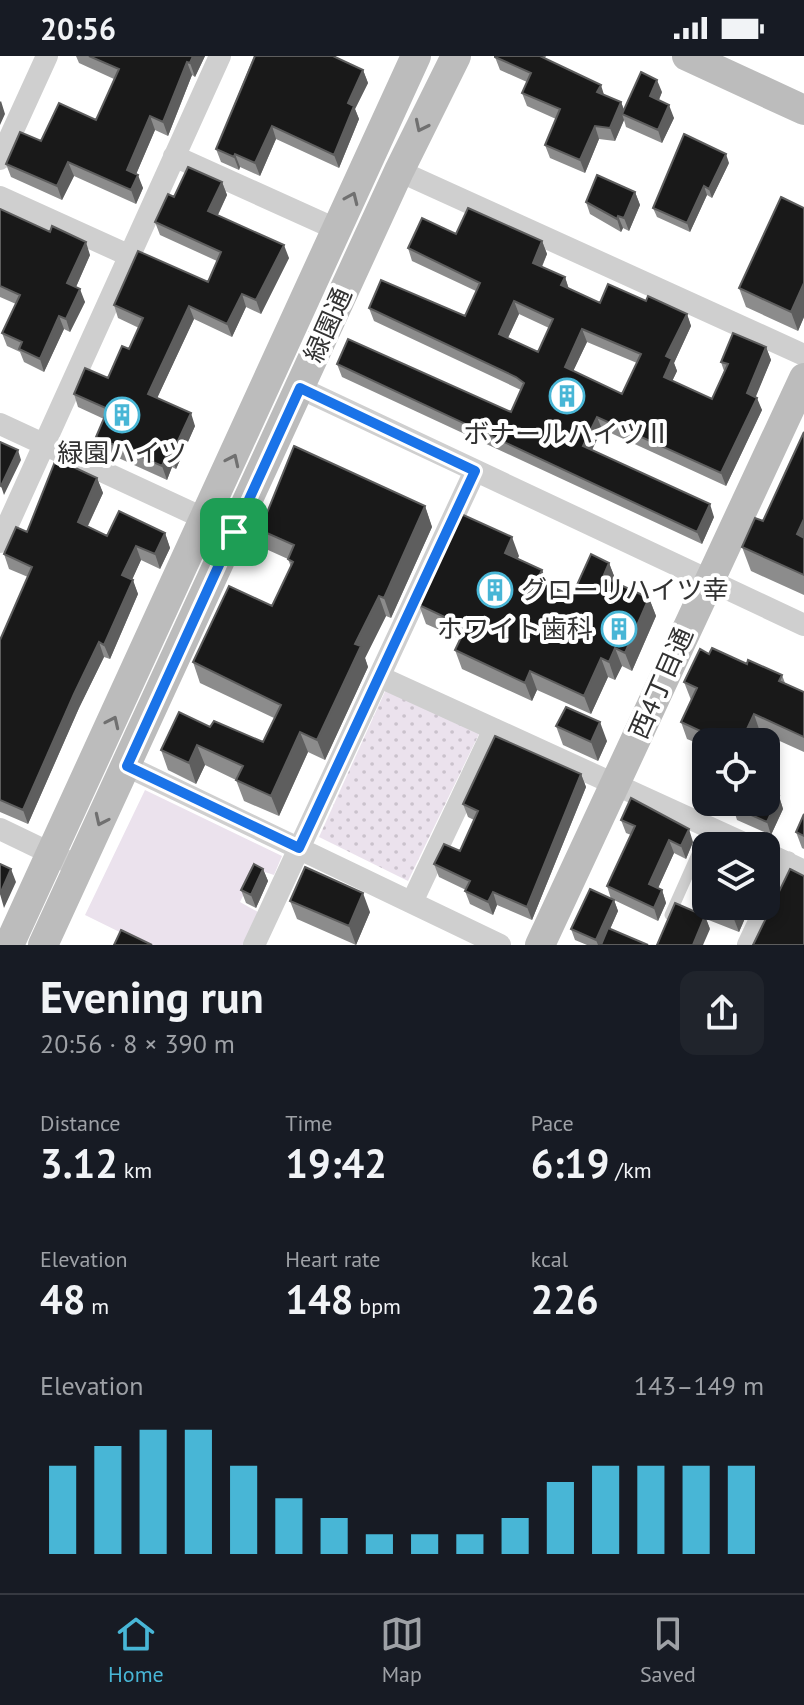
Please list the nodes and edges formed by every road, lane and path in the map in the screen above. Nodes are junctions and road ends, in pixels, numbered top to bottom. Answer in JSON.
{"nodes":[{"id":1,"x":47,"y":56,"type":"edge"},
{"id":2,"x":220,"y":56,"type":"edge"},
{"id":3,"x":416,"y":56,"type":"edge"},
{"id":4,"x":456,"y":56,"type":"edge"},
{"id":5,"x":694,"y":57,"type":"edge"},
{"id":6,"x":804,"y":110,"type":"edge"},
{"id":7,"x":174,"y":156,"type":"junction"},
{"id":8,"x":0,"y":159,"type":"edge"},
{"id":9,"x":399,"y":171,"type":"junction"},
{"id":10,"x":0,"y":197,"type":"edge"},
{"id":11,"x":338,"y":230,"type":"junction"},
{"id":12,"x":128,"y":255,"type":"junction"},
{"id":13,"x":804,"y":355,"type":"edge"},
{"id":14,"x":804,"y":378,"type":"edge"},
{"id":15,"x":300,"y":388,"type":"junction"},
{"id":16,"x":0,"y":424,"type":"edge"},
{"id":17,"x":45,"y":444,"type":"junction"},
{"id":18,"x":475,"y":471,"type":"junction"},
{"id":19,"x":206,"y":519,"type":"junction"},
{"id":20,"x":234,"y":532,"type":"junction"},
{"id":21,"x":0,"y":542,"type":"edge"},
{"id":22,"x":708,"y":579,"type":"junction"},
{"id":23,"x":804,"y":625,"type":"edge"},
{"id":24,"x":380,"y":677,"type":"junction"},
{"id":25,"x":494,"y":729,"type":"junction"},
{"id":26,"x":127,"y":766,"type":"junction"},
{"id":27,"x":614,"y":785,"type":"junction"},
{"id":28,"x":709,"y":827,"type":"junction"},
{"id":29,"x":0,"y":829,"type":"edge"},
{"id":30,"x":720,"y":832,"type":"edge"},
{"id":31,"x":299,"y":848,"type":"junction"},
{"id":32,"x":52,"y":854,"type":"junction"},
{"id":33,"x":786,"y":862,"type":"edge"},
{"id":34,"x":79,"y":867,"type":"junction"},
{"id":35,"x":412,"y":902,"type":"junction"},
{"id":36,"x":663,"y":932,"type":"edge"},
{"id":37,"x":9,"y":945,"type":"edge"},
{"id":38,"x":43,"y":945,"type":"edge"},
{"id":39,"x":254,"y":945,"type":"edge"},
{"id":40,"x":500,"y":945,"type":"edge"},
{"id":41,"x":540,"y":945,"type":"edge"},
{"id":42,"x":748,"y":945,"type":"edge"}],
"edges":[{"from":1,"to":8,"type":"street"},
{"from":2,"to":7,"type":"street"},
{"from":11,"to":3,"type":"street","name":"緑園通","one_way":true},
{"from":4,"to":9,"type":"street","name":"緑園通","one_way":true},
{"from":5,"to":6,"type":"street"},
{"from":7,"to":11,"type":"street"},
{"from":7,"to":12,"type":"street"},
{"from":9,"to":13,"type":"street"},
{"from":9,"to":15,"type":"street","name":"緑園通"},
{"from":10,"to":12,"type":"street"},
{"from":19,"to":11,"type":"street","name":"緑園通","one_way":true},
{"from":12,"to":17,"type":"street"},
{"from":14,"to":22,"type":"street","name":"西4丁目通"},
{"from":15,"to":18,"type":"street"},
{"from":15,"to":20,"type":"street","name":"緑園通"},
{"from":16,"to":17,"type":"street"},
{"from":17,"to":19,"type":"street"},
{"from":17,"to":21,"type":"street"},
{"from":18,"to":22,"type":"street"},
{"from":18,"to":24,"type":"street"},
{"from":19,"to":20,"type":"street"},
{"from":32,"to":19,"type":"street","name":"緑園通","one_way":true},
{"from":20,"to":26,"type":"street","name":"緑園通"},
{"from":22,"to":23,"type":"street"},
{"from":22,"to":27,"type":"street","name":"西4丁目通"},
{"from":24,"to":25,"type":"street"},
{"from":24,"to":31,"type":"street"},
{"from":25,"to":27,"type":"street"},
{"from":25,"to":35,"type":"street"},
{"from":26,"to":31,"type":"street"},
{"from":26,"to":34,"type":"street","name":"緑園通","one_way":true},
{"from":27,"to":28,"type":"street"},
{"from":27,"to":41,"type":"street","name":"西4丁目通"},
{"from":28,"to":30,"type":"street"},
{"from":28,"to":36,"type":"lane"},
{"from":29,"to":32,"type":"street"},
{"from":31,"to":35,"type":"street"},
{"from":31,"to":39,"type":"street"},
{"from":32,"to":34,"type":"street"},
{"from":32,"to":37,"type":"street","name":"緑園通"},
{"from":33,"to":42,"type":"street"},
{"from":34,"to":38,"type":"street","name":"緑園通"},
{"from":35,"to":40,"type":"street"}]}
